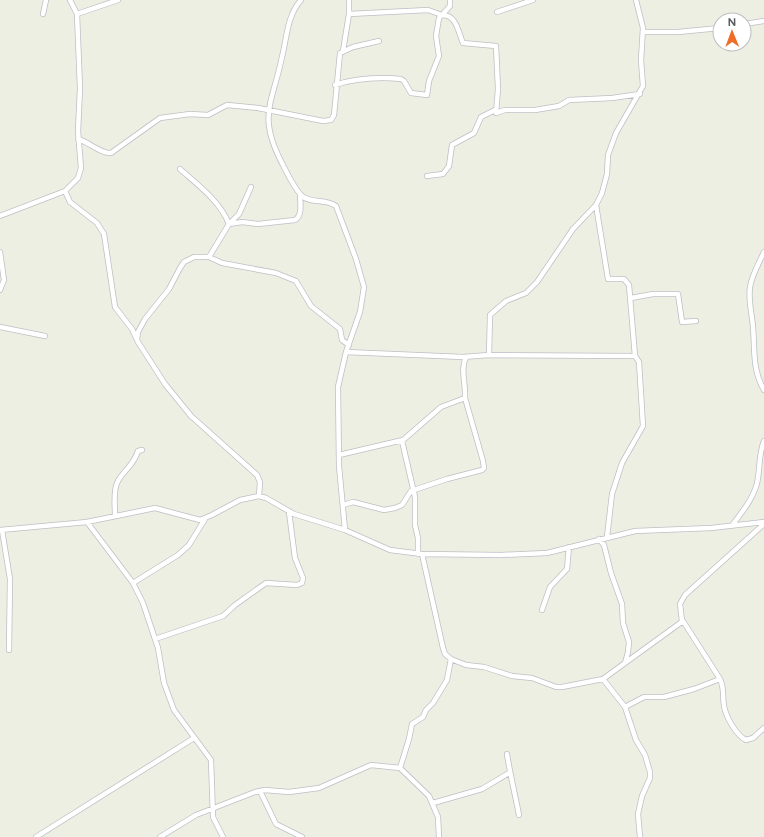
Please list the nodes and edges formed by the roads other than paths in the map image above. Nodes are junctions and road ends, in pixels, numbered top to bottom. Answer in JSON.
{"nodes":[{"id":1,"x":46,"y":0,"type":"edge"},
{"id":2,"x":70,"y":0,"type":"edge"},
{"id":3,"x":118,"y":0,"type":"edge"},
{"id":4,"x":301,"y":0,"type":"edge"},
{"id":5,"x":349,"y":0,"type":"edge"},
{"id":6,"x":450,"y":0,"type":"edge"},
{"id":7,"x":533,"y":0,"type":"edge"},
{"id":8,"x":636,"y":0,"type":"edge"},
{"id":9,"x":497,"y":12,"type":"dead end"},
{"id":10,"x":43,"y":14,"type":"dead end"},
{"id":11,"x":77,"y":14,"type":"junction"},
{"id":12,"x":349,"y":14,"type":"junction"},
{"id":13,"x":442,"y":15,"type":"junction"},
{"id":14,"x":764,"y":21,"type":"edge"},
{"id":15,"x":752,"y":23,"type":"edge"},
{"id":16,"x":712,"y":29,"type":"edge"},
{"id":17,"x":643,"y":32,"type":"junction"},
{"id":18,"x":379,"y":41,"type":"dead end"},
{"id":19,"x":343,"y":51,"type":"junction"},
{"id":20,"x":335,"y":85,"type":"junction"},
{"id":21,"x":640,"y":94,"type":"junction"},
{"id":22,"x":495,"y":110,"type":"junction"},
{"id":23,"x":268,"y":111,"type":"junction"},
{"id":24,"x":78,"y":139,"type":"junction"},
{"id":25,"x":180,"y":169,"type":"dead end"},
{"id":26,"x":427,"y":176,"type":"dead end"},
{"id":27,"x":250,"y":187,"type":"dead end"},
{"id":28,"x":65,"y":191,"type":"junction"},
{"id":29,"x":300,"y":193,"type":"junction"},
{"id":30,"x":596,"y":204,"type":"junction"},
{"id":31,"x":0,"y":216,"type":"edge"},
{"id":32,"x":229,"y":224,"type":"junction"},
{"id":33,"x":0,"y":252,"type":"edge"},
{"id":34,"x":764,"y":252,"type":"edge"},
{"id":35,"x":209,"y":257,"type":"junction"},
{"id":36,"x":0,"y":290,"type":"edge"},
{"id":37,"x":631,"y":298,"type":"junction"},
{"id":38,"x":696,"y":322,"type":"dead end"},
{"id":39,"x":0,"y":327,"type":"edge"},
{"id":40,"x":45,"y":336,"type":"dead end"},
{"id":41,"x":138,"y":342,"type":"junction"},
{"id":42,"x":349,"y":345,"type":"junction"},
{"id":43,"x":346,"y":352,"type":"junction"},
{"id":44,"x":489,"y":355,"type":"junction"},
{"id":45,"x":635,"y":356,"type":"junction"},
{"id":46,"x":466,"y":357,"type":"junction"},
{"id":47,"x":764,"y":390,"type":"edge"},
{"id":48,"x":465,"y":398,"type":"junction"},
{"id":49,"x":403,"y":440,"type":"junction"},
{"id":50,"x":764,"y":441,"type":"edge"},
{"id":51,"x":142,"y":450,"type":"dead end"},
{"id":52,"x":339,"y":455,"type":"junction"},
{"id":53,"x":414,"y":491,"type":"junction"},
{"id":54,"x":259,"y":496,"type":"junction"},
{"id":55,"x":343,"y":505,"type":"junction"},
{"id":56,"x":289,"y":512,"type":"junction"},
{"id":57,"x":115,"y":516,"type":"junction"},
{"id":58,"x":764,"y":518,"type":"edge"},
{"id":59,"x":204,"y":519,"type":"junction"},
{"id":60,"x":87,"y":522,"type":"junction"},
{"id":61,"x":757,"y":522,"type":"junction"},
{"id":62,"x":764,"y":523,"type":"edge"},
{"id":63,"x":733,"y":524,"type":"junction"},
{"id":64,"x":1,"y":530,"type":"edge"},
{"id":65,"x":345,"y":530,"type":"junction"},
{"id":66,"x":607,"y":537,"type":"junction"},
{"id":67,"x":599,"y":539,"type":"junction"},
{"id":68,"x":569,"y":547,"type":"junction"},
{"id":69,"x":420,"y":554,"type":"junction"},
{"id":70,"x":133,"y":583,"type":"junction"},
{"id":71,"x":542,"y":610,"type":"dead end"},
{"id":72,"x":682,"y":620,"type":"junction"},
{"id":73,"x":155,"y":639,"type":"junction"},
{"id":74,"x":9,"y":650,"type":"dead end"},
{"id":75,"x":451,"y":659,"type":"junction"},
{"id":76,"x":625,"y":663,"type":"junction"},
{"id":77,"x":603,"y":679,"type":"junction"},
{"id":78,"x":720,"y":679,"type":"junction"},
{"id":79,"x":626,"y":707,"type":"junction"},
{"id":80,"x":764,"y":728,"type":"edge"},
{"id":81,"x":194,"y":738,"type":"junction"},
{"id":82,"x":506,"y":754,"type":"dead end"},
{"id":83,"x":400,"y":768,"type":"junction"},
{"id":84,"x":509,"y":773,"type":"junction"},
{"id":85,"x":260,"y":791,"type":"junction"},
{"id":86,"x":433,"y":803,"type":"junction"},
{"id":87,"x":214,"y":808,"type":"junction"},
{"id":88,"x":519,"y":815,"type":"dead end"},
{"id":89,"x":36,"y":837,"type":"edge"},
{"id":90,"x":160,"y":837,"type":"edge"},
{"id":91,"x":223,"y":837,"type":"edge"},
{"id":92,"x":302,"y":837,"type":"edge"},
{"id":93,"x":439,"y":837,"type":"edge"},
{"id":94,"x":640,"y":837,"type":"edge"}],
"edges":[{"from":1,"to":10,"type":"street"},
{"from":2,"to":11,"type":"street"},
{"from":3,"to":11,"type":"street"},
{"from":4,"to":23,"type":"street"},
{"from":5,"to":12,"type":"street"},
{"from":6,"to":13,"type":"street"},
{"from":7,"to":9,"type":"street"},
{"from":8,"to":17,"type":"street"},
{"from":11,"to":24,"type":"street"},
{"from":12,"to":13,"type":"street"},
{"from":12,"to":19,"type":"street"},
{"from":13,"to":20,"type":"street"},
{"from":13,"to":22,"type":"street"},
{"from":14,"to":15,"type":"street"},
{"from":16,"to":17,"type":"street"},
{"from":17,"to":21,"type":"street"},
{"from":18,"to":19,"type":"street"},
{"from":19,"to":20,"type":"street"},
{"from":20,"to":23,"type":"street"},
{"from":21,"to":22,"type":"street"},
{"from":21,"to":30,"type":"street"},
{"from":22,"to":26,"type":"street"},
{"from":23,"to":24,"type":"street"},
{"from":23,"to":29,"type":"street"},
{"from":24,"to":28,"type":"street"},
{"from":25,"to":32,"type":"street"},
{"from":27,"to":32,"type":"street"},
{"from":28,"to":31,"type":"street"},
{"from":28,"to":41,"type":"street"},
{"from":29,"to":32,"type":"street"},
{"from":29,"to":42,"type":"street"},
{"from":30,"to":37,"type":"street"},
{"from":30,"to":44,"type":"street"},
{"from":32,"to":35,"type":"street"},
{"from":33,"to":36,"type":"street"},
{"from":34,"to":47,"type":"street"},
{"from":35,"to":41,"type":"street"},
{"from":35,"to":42,"type":"street"},
{"from":37,"to":38,"type":"street"},
{"from":37,"to":45,"type":"street"},
{"from":39,"to":40,"type":"street"},
{"from":41,"to":54,"type":"street"},
{"from":42,"to":43,"type":"street"},
{"from":43,"to":46,"type":"street"},
{"from":43,"to":52,"type":"street"},
{"from":44,"to":45,"type":"street"},
{"from":44,"to":46,"type":"street"},
{"from":45,"to":66,"type":"street"},
{"from":46,"to":48,"type":"street"},
{"from":48,"to":49,"type":"street"},
{"from":48,"to":53,"type":"street"},
{"from":49,"to":52,"type":"street"},
{"from":49,"to":53,"type":"street"},
{"from":50,"to":63,"type":"street"},
{"from":51,"to":57,"type":"street"},
{"from":52,"to":55,"type":"street"},
{"from":53,"to":55,"type":"street"},
{"from":53,"to":69,"type":"street"},
{"from":54,"to":56,"type":"street"},
{"from":54,"to":59,"type":"street"},
{"from":55,"to":65,"type":"street"},
{"from":56,"to":65,"type":"street"},
{"from":56,"to":73,"type":"street"},
{"from":57,"to":59,"type":"street"},
{"from":57,"to":60,"type":"street"},
{"from":58,"to":61,"type":"street"},
{"from":59,"to":70,"type":"street"},
{"from":60,"to":64,"type":"street"},
{"from":60,"to":70,"type":"street"},
{"from":61,"to":62,"type":"street"},
{"from":61,"to":63,"type":"street"},
{"from":62,"to":72,"type":"street"},
{"from":63,"to":66,"type":"street"},
{"from":64,"to":74,"type":"street"},
{"from":65,"to":69,"type":"street"},
{"from":66,"to":67,"type":"street"},
{"from":67,"to":68,"type":"street"},
{"from":67,"to":76,"type":"street"},
{"from":68,"to":69,"type":"street"},
{"from":68,"to":71,"type":"street"},
{"from":69,"to":75,"type":"street"},
{"from":70,"to":73,"type":"street"},
{"from":72,"to":76,"type":"street"},
{"from":72,"to":78,"type":"street"},
{"from":73,"to":81,"type":"street"},
{"from":75,"to":77,"type":"street"},
{"from":75,"to":83,"type":"street"},
{"from":76,"to":77,"type":"street"},
{"from":77,"to":79,"type":"street"},
{"from":78,"to":79,"type":"street"},
{"from":78,"to":80,"type":"street"},
{"from":79,"to":94,"type":"street"},
{"from":81,"to":87,"type":"street"},
{"from":81,"to":89,"type":"street"},
{"from":82,"to":84,"type":"street"},
{"from":83,"to":85,"type":"street"},
{"from":83,"to":86,"type":"street"},
{"from":84,"to":86,"type":"street"},
{"from":84,"to":88,"type":"street"},
{"from":85,"to":87,"type":"street"},
{"from":85,"to":92,"type":"street"},
{"from":86,"to":93,"type":"street"},
{"from":87,"to":90,"type":"street"},
{"from":87,"to":91,"type":"street"}]}
